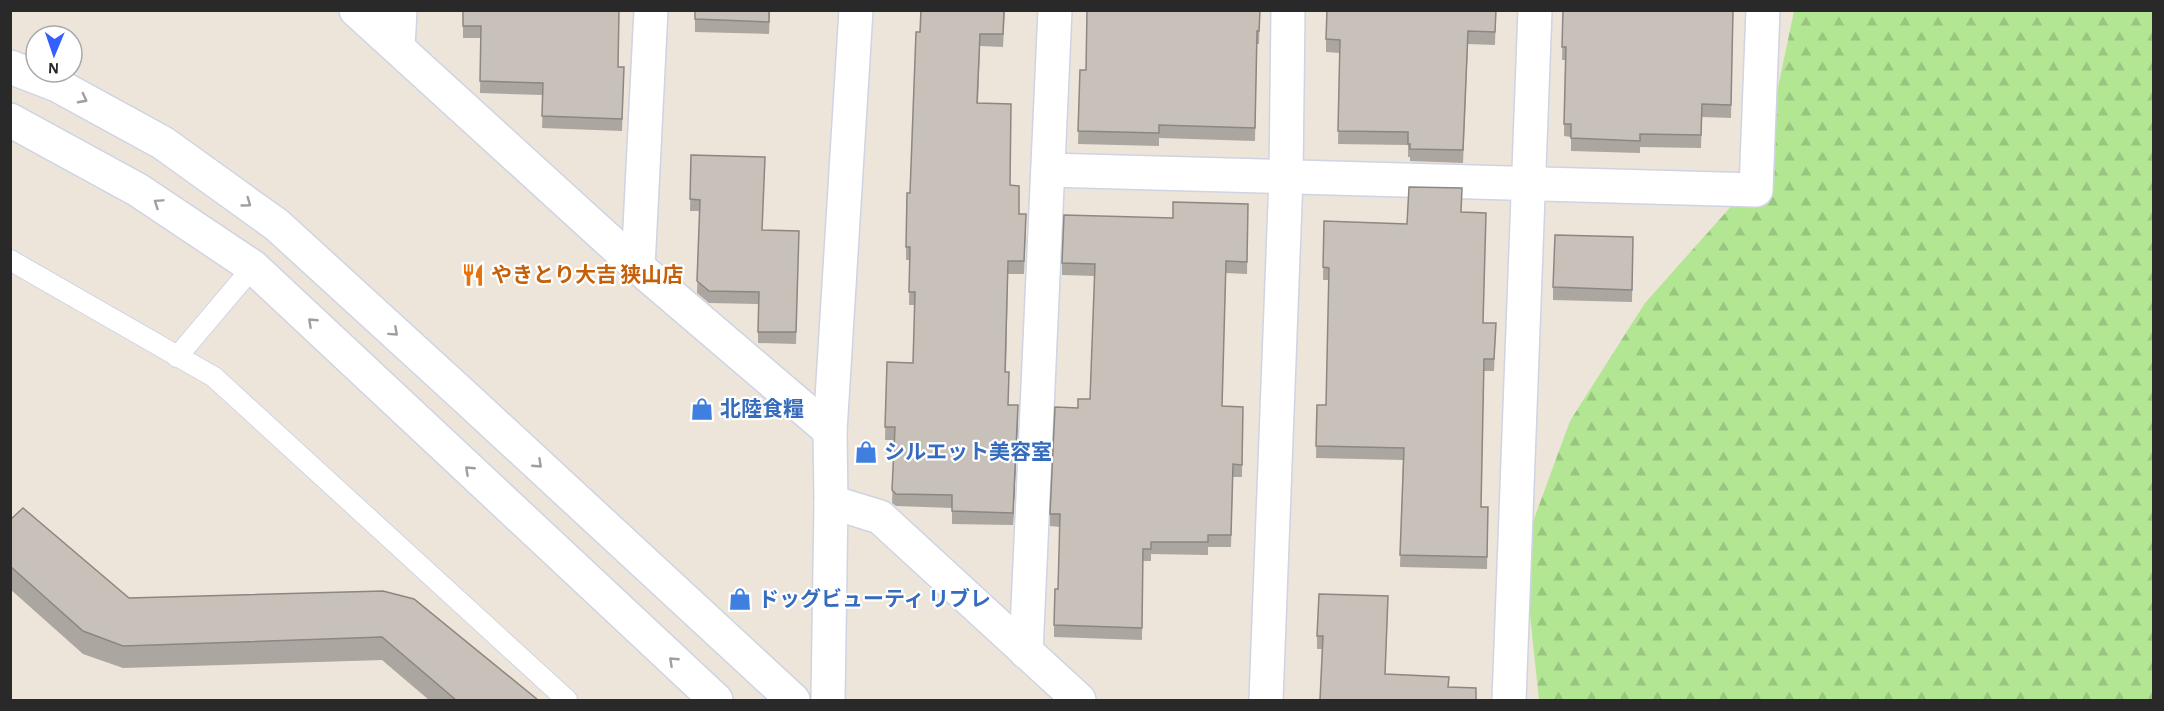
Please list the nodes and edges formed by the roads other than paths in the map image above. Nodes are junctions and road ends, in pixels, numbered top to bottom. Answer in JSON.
{"nodes":[{"id":1,"x":356,"y":10,"type":"edge"},
{"id":2,"x":400,"y":10,"type":"edge"},
{"id":3,"x":651,"y":10,"type":"edge"},
{"id":4,"x":856,"y":10,"type":"edge"},
{"id":5,"x":1055,"y":10,"type":"edge"},
{"id":6,"x":1288,"y":10,"type":"edge"},
{"id":7,"x":1535,"y":10,"type":"edge"},
{"id":8,"x":1763,"y":10,"type":"edge"},
{"id":9,"x":398,"y":47,"type":"junction"},
{"id":10,"x":10,"y":67,"type":"edge"},
{"id":11,"x":10,"y":120,"type":"edge"},
{"id":12,"x":1048,"y":171,"type":"junction"},
{"id":13,"x":1286,"y":177,"type":"junction"},
{"id":14,"x":1529,"y":184,"type":"junction"},
{"id":15,"x":10,"y":260,"type":"edge"},
{"id":16,"x":253,"y":267,"type":"junction"},
{"id":17,"x":638,"y":267,"type":"junction"},
{"id":18,"x":177,"y":357,"type":"junction"},
{"id":19,"x":830,"y":431,"type":"junction"},
{"id":20,"x":831,"y":502,"type":"junction"},
{"id":21,"x":1026,"y":652,"type":"junction"},
{"id":22,"x":567,"y":700,"type":"edge"},
{"id":23,"x":716,"y":700,"type":"edge"},
{"id":24,"x":793,"y":700,"type":"edge"},
{"id":25,"x":828,"y":700,"type":"edge"},
{"id":26,"x":1079,"y":700,"type":"edge"},
{"id":27,"x":1266,"y":700,"type":"edge"},
{"id":28,"x":1509,"y":700,"type":"edge"}],
"edges":[{"from":1,"to":9,"type":"street"},
{"from":2,"to":9,"type":"street"},
{"from":3,"to":17,"type":"street"},
{"from":4,"to":19,"type":"street"},
{"from":5,"to":12,"type":"street"},
{"from":6,"to":13,"type":"street"},
{"from":7,"to":14,"type":"street"},
{"from":8,"to":14,"type":"street"},
{"from":9,"to":17,"type":"street"},
{"from":10,"to":24,"type":"street","one_way":true},
{"from":16,"to":11,"type":"street","one_way":true},
{"from":12,"to":13,"type":"street"},
{"from":12,"to":21,"type":"street"},
{"from":13,"to":14,"type":"street"},
{"from":13,"to":27,"type":"street"},
{"from":14,"to":28,"type":"street"},
{"from":15,"to":18,"type":"lane"},
{"from":16,"to":18,"type":"lane"},
{"from":23,"to":16,"type":"street","one_way":true},
{"from":17,"to":19,"type":"street"},
{"from":18,"to":22,"type":"lane"},
{"from":19,"to":20,"type":"street"},
{"from":20,"to":21,"type":"street"},
{"from":20,"to":25,"type":"street"},
{"from":21,"to":26,"type":"street"}]}
